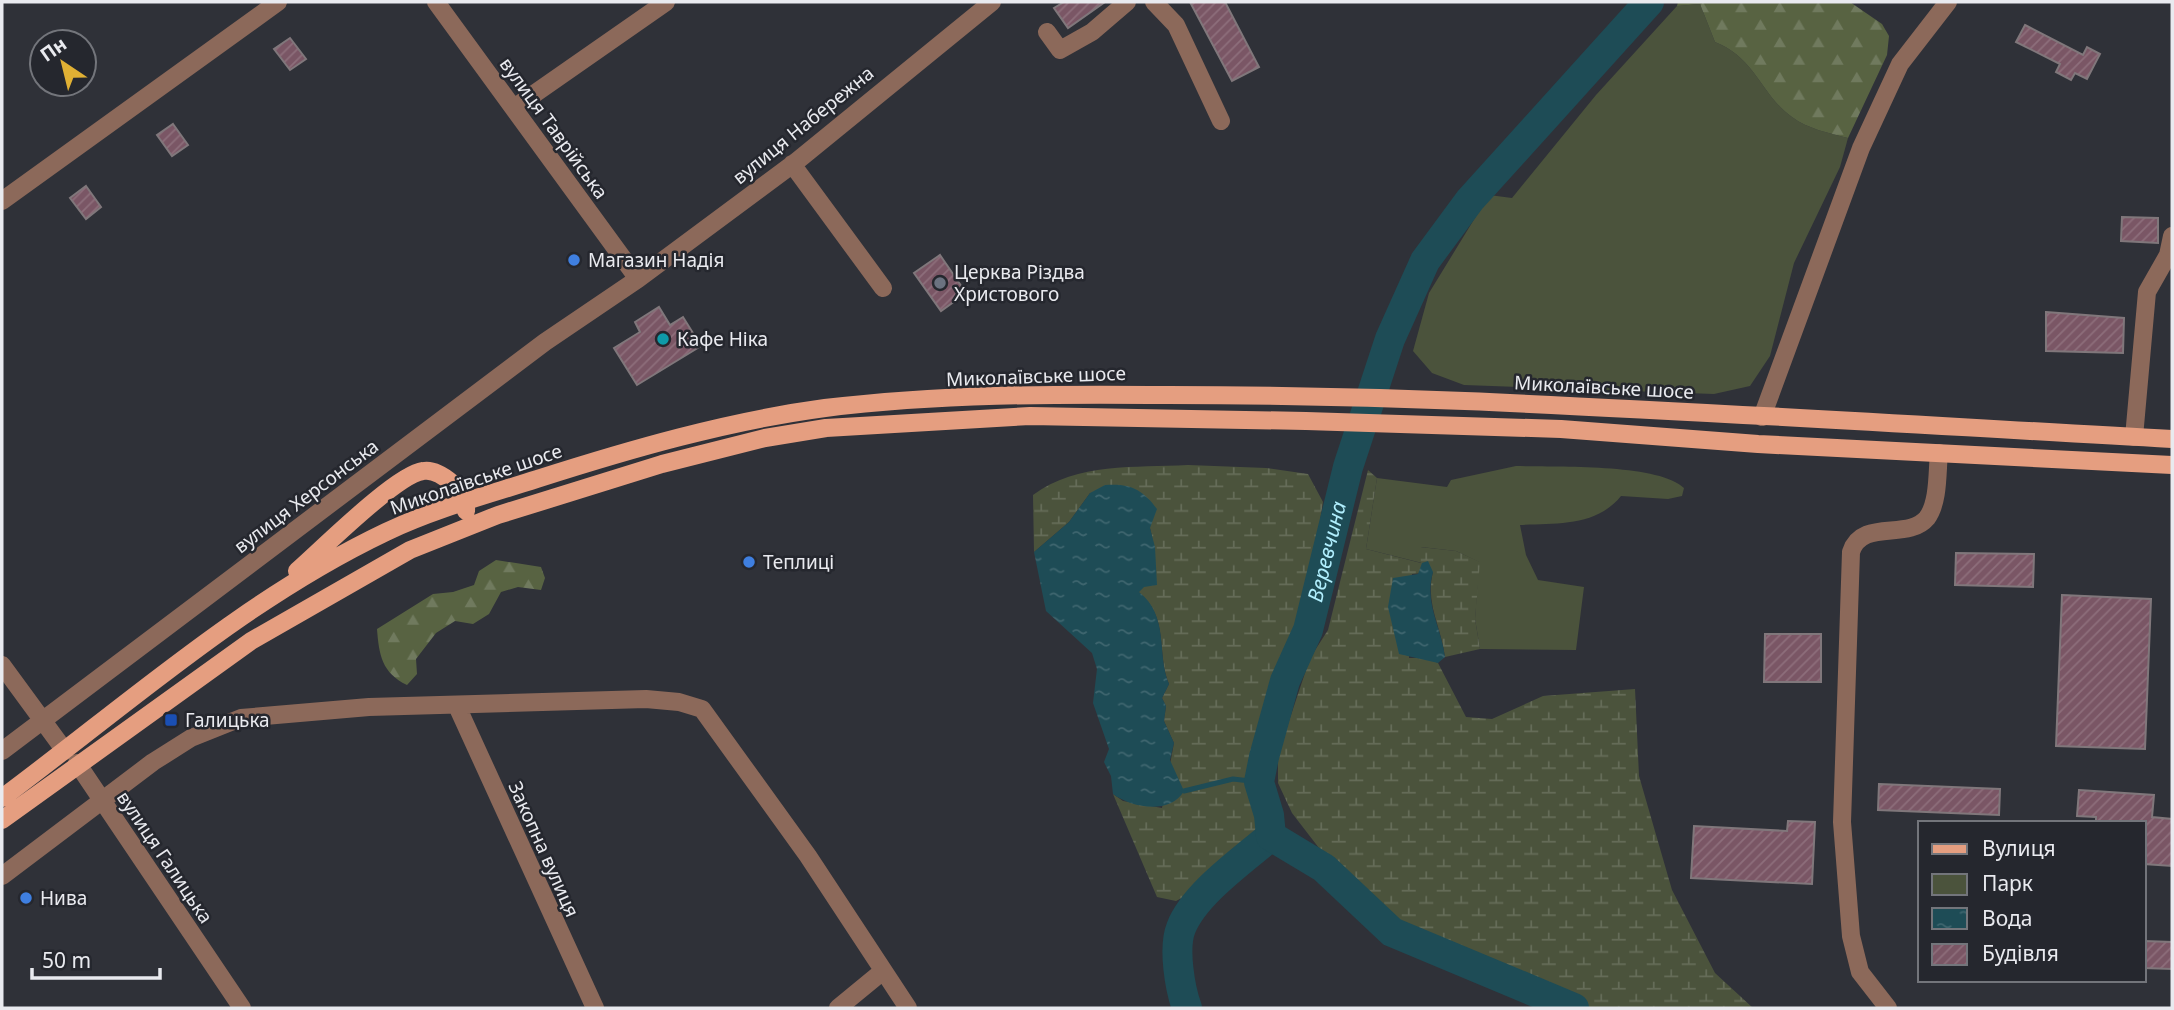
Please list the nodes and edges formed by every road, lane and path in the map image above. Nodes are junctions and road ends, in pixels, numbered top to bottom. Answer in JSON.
{"nodes":[{"id":1,"x":278,"y":2,"type":"edge"},
{"id":2,"x":436,"y":2,"type":"edge"},
{"id":3,"x":666,"y":2,"type":"edge"},
{"id":4,"x":992,"y":2,"type":"edge"},
{"id":5,"x":1127,"y":2,"type":"edge"},
{"id":6,"x":1154,"y":2,"type":"edge"},
{"id":7,"x":1948,"y":2,"type":"edge"},
{"id":8,"x":1047,"y":32,"type":"dead end"},
{"id":9,"x":514,"y":108,"type":"junction"},
{"id":10,"x":1221,"y":121,"type":"dead end"},
{"id":11,"x":792,"y":164,"type":"junction"},
{"id":12,"x":2,"y":201,"type":"edge"},
{"id":13,"x":2172,"y":236,"type":"edge"},
{"id":14,"x":638,"y":279,"type":"junction"},
{"id":15,"x":883,"y":288,"type":"dead end"},
{"id":16,"x":1762,"y":417,"type":"junction"},
{"id":17,"x":2134,"y":436,"type":"junction"},
{"id":18,"x":2172,"y":439,"type":"edge"},
{"id":19,"x":1939,"y":453,"type":"junction"},
{"id":20,"x":2172,"y":465,"type":"edge"},
{"id":21,"x":466,"y":502,"type":"junction"},
{"id":22,"x":251,"y":612,"type":"junction"},
{"id":23,"x":251,"y":640,"type":"junction"},
{"id":24,"x":2,"y":665,"type":"edge"},
{"id":25,"x":457,"y":706,"type":"junction"},
{"id":26,"x":43,"y":721,"type":"junction"},
{"id":27,"x":2,"y":751,"type":"edge"},
{"id":28,"x":71,"y":757,"type":"junction"},
{"id":29,"x":2,"y":798,"type":"edge"},
{"id":30,"x":103,"y":802,"type":"junction"},
{"id":31,"x":2,"y":820,"type":"edge"},
{"id":32,"x":2,"y":876,"type":"edge"},
{"id":33,"x":883,"y":971,"type":"junction"},
{"id":34,"x":242,"y":1008,"type":"edge"},
{"id":35,"x":595,"y":1008,"type":"edge"},
{"id":36,"x":838,"y":1008,"type":"edge"},
{"id":37,"x":908,"y":1008,"type":"edge"},
{"id":38,"x":1888,"y":1008,"type":"edge"}],
"edges":[{"from":1,"to":12,"type":"street"},
{"from":2,"to":9,"type":"street","name":"вулиця Таврійська"},
{"from":3,"to":9,"type":"street"},
{"from":4,"to":11,"type":"street","name":"вулиця Набережна"},
{"from":5,"to":8,"type":"street"},
{"from":6,"to":10,"type":"street"},
{"from":7,"to":16,"type":"street"},
{"from":9,"to":14,"type":"street","name":"вулиця Таврійська"},
{"from":11,"to":14,"type":"street","name":"вулиця Набережна"},
{"from":11,"to":15,"type":"street"},
{"from":13,"to":17,"type":"street"},
{"from":14,"to":26,"type":"street","name":"вулиця Херсонська"},
{"from":16,"to":17,"type":"main road","name":"Миколаївське шосе"},
{"from":16,"to":21,"type":"main road","name":"Миколаївське шосе"},
{"from":17,"to":18,"type":"main road","name":"Миколаївське шосе"},
{"from":19,"to":20,"type":"main road","name":"Миколаївське шосе"},
{"from":19,"to":23,"type":"main road","name":"Миколаївське шосе"},
{"from":19,"to":38,"type":"street"},
{"from":21,"to":22,"type":"main road","name":"Миколаївське шосе"},
{"from":21,"to":22,"type":"main road"},
{"from":21,"to":23,"type":"main road"},
{"from":22,"to":28,"type":"main road","name":"Миколаївське шосе"},
{"from":23,"to":28,"type":"main road","name":"Миколаївське шосе"},
{"from":24,"to":26,"type":"street","name":"вулиця Галицька"},
{"from":25,"to":30,"type":"street"},
{"from":25,"to":33,"type":"street"},
{"from":25,"to":35,"type":"street","name":"Закопна вулиця"},
{"from":26,"to":27,"type":"street","name":"вулиця Херсонська"},
{"from":26,"to":28,"type":"street","name":"вулиця Галицька"},
{"from":28,"to":29,"type":"main road","name":"Миколаївське шосе"},
{"from":28,"to":30,"type":"street","name":"вулиця Галицька"},
{"from":28,"to":31,"type":"main road","name":"Миколаївське шосе"},
{"from":30,"to":32,"type":"street"},
{"from":30,"to":34,"type":"street","name":"вулиця Галицька"},
{"from":33,"to":36,"type":"street"},
{"from":33,"to":37,"type":"street"}]}
